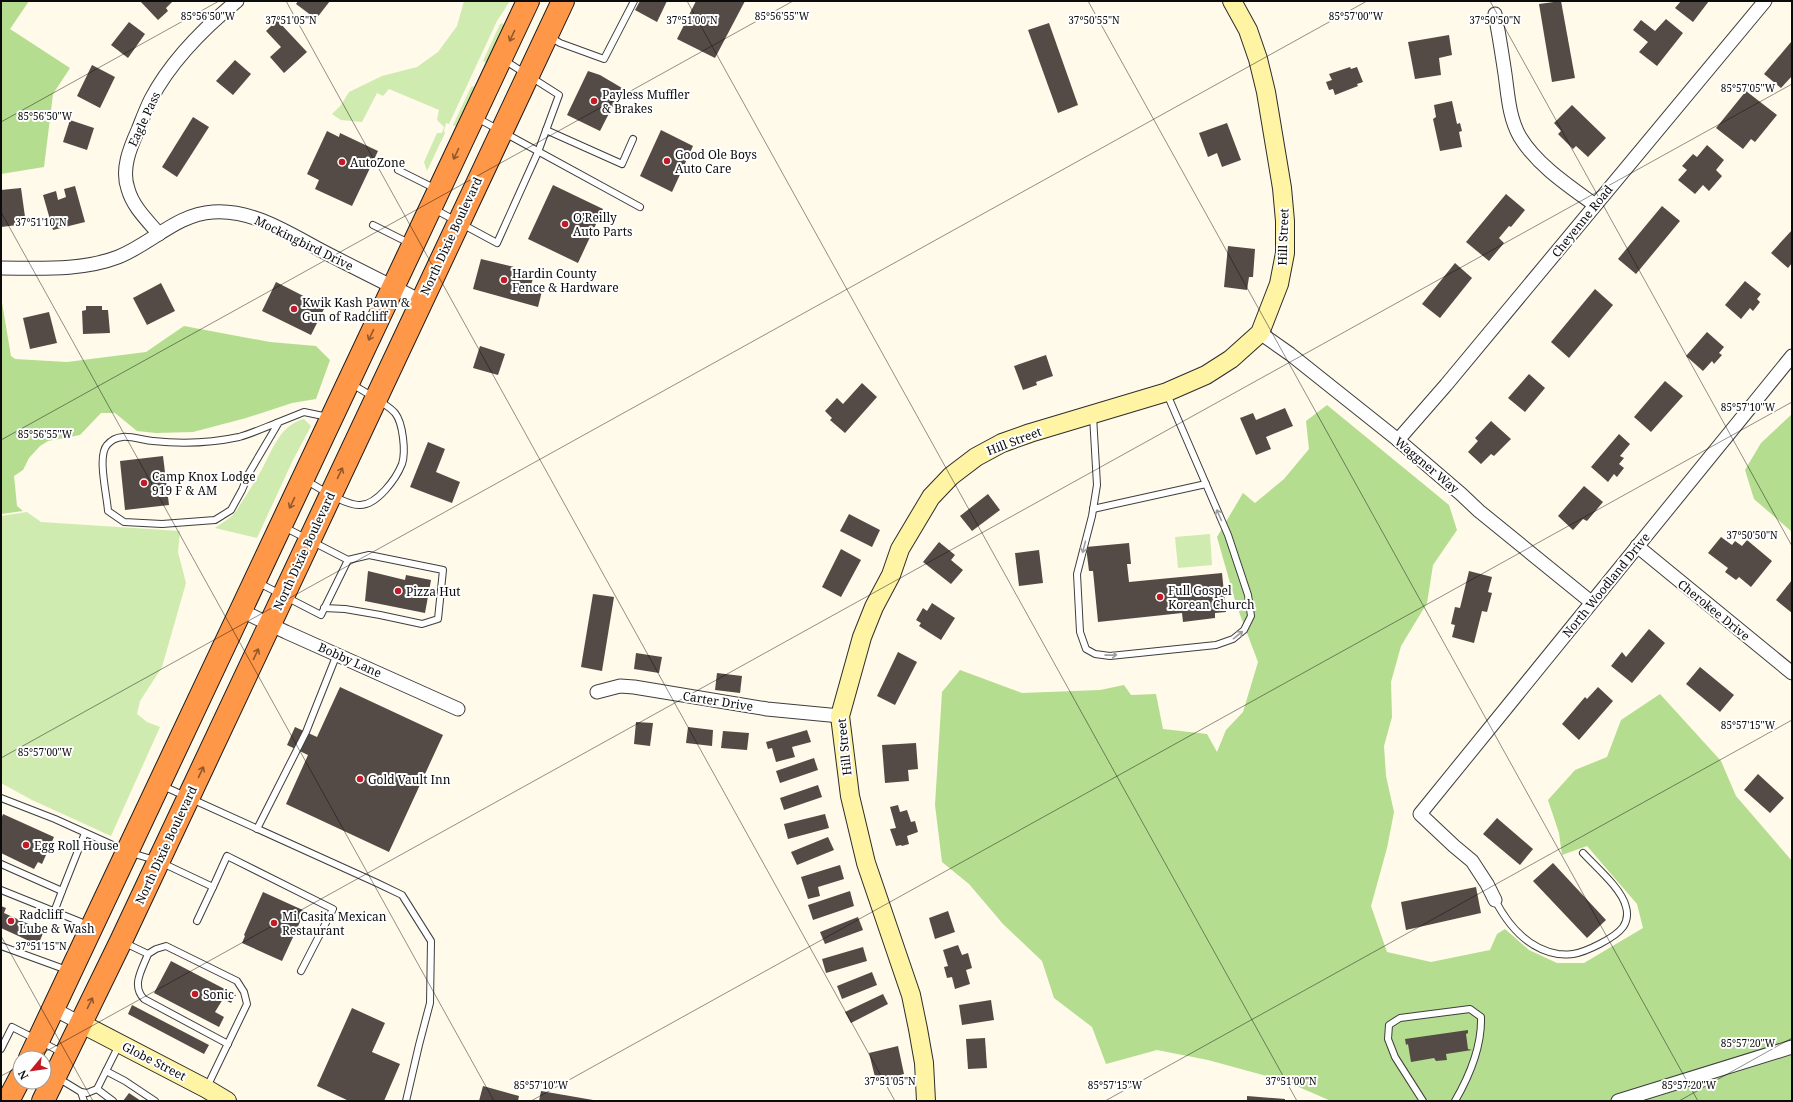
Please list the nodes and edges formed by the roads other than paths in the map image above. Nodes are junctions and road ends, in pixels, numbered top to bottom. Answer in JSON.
{"nodes":[{"id":1,"x":237,"y":1,"type":"edge"},
{"id":2,"x":528,"y":1,"type":"edge"},
{"id":3,"x":563,"y":1,"type":"edge"},
{"id":4,"x":634,"y":1,"type":"edge"},
{"id":5,"x":1232,"y":1,"type":"edge"},
{"id":6,"x":1765,"y":1,"type":"edge"},
{"id":7,"x":1496,"y":14,"type":"dead end"},
{"id":8,"x":547,"y":35,"type":"junction"},
{"id":9,"x":501,"y":58,"type":"junction"},
{"id":10,"x":528,"y":75,"type":"junction"},
{"id":11,"x":474,"y":117,"type":"junction"},
{"id":12,"x":546,"y":130,"type":"junction"},
{"id":13,"x":501,"y":131,"type":"junction"},
{"id":14,"x":633,"y":139,"type":"dead end"},
{"id":15,"x":538,"y":152,"type":"junction"},
{"id":16,"x":398,"y":170,"type":"dead end"},
{"id":17,"x":435,"y":199,"type":"junction"},
{"id":18,"x":1595,"y":205,"type":"junction"},
{"id":19,"x":640,"y":207,"type":"dead end"},
{"id":20,"x":458,"y":221,"type":"junction"},
{"id":21,"x":373,"y":225,"type":"dead end"},
{"id":22,"x":159,"y":234,"type":"junction"},
{"id":23,"x":414,"y":245,"type":"junction"},
{"id":24,"x":1,"y":268,"type":"edge"},
{"id":25,"x":394,"y":287,"type":"junction"},
{"id":26,"x":421,"y":301,"type":"junction"},
{"id":27,"x":1260,"y":333,"type":"junction"},
{"id":28,"x":1792,"y":356,"type":"edge"},
{"id":29,"x":349,"y":382,"type":"junction"},
{"id":30,"x":1167,"y":392,"type":"junction"},
{"id":31,"x":375,"y":398,"type":"junction"},
{"id":32,"x":1093,"y":414,"type":"junction"},
{"id":33,"x":332,"y":418,"type":"junction"},
{"id":34,"x":279,"y":422,"type":"junction"},
{"id":35,"x":1398,"y":440,"type":"junction"},
{"id":36,"x":303,"y":479,"type":"junction"},
{"id":37,"x":1206,"y":484,"type":"junction"},
{"id":38,"x":330,"y":494,"type":"junction"},
{"id":39,"x":1093,"y":509,"type":"junction"},
{"id":40,"x":282,"y":526,"type":"junction"},
{"id":41,"x":309,"y":540,"type":"junction"},
{"id":42,"x":1637,"y":546,"type":"junction"},
{"id":43,"x":348,"y":560,"type":"junction"},
{"id":44,"x":256,"y":581,"type":"junction"},
{"id":45,"x":283,"y":595,"type":"junction"},
{"id":46,"x":1591,"y":602,"type":"junction"},
{"id":47,"x":324,"y":608,"type":"junction"},
{"id":48,"x":242,"y":611,"type":"junction"},
{"id":49,"x":270,"y":624,"type":"junction"},
{"id":50,"x":337,"y":654,"type":"junction"},
{"id":51,"x":1792,"y":673,"type":"edge"},
{"id":52,"x":597,"y":692,"type":"dead end"},
{"id":53,"x":458,"y":709,"type":"dead end"},
{"id":54,"x":840,"y":716,"type":"junction"},
{"id":55,"x":160,"y":784,"type":"junction"},
{"id":56,"x":1,"y":798,"type":"edge"},
{"id":57,"x":188,"y":798,"type":"junction"},
{"id":58,"x":257,"y":828,"type":"junction"},
{"id":59,"x":85,"y":833,"type":"junction"},
{"id":60,"x":128,"y":852,"type":"junction"},
{"id":61,"x":1583,"y":853,"type":"dead end"},
{"id":62,"x":158,"y":861,"type":"junction"},
{"id":63,"x":1,"y":864,"type":"edge"},
{"id":64,"x":213,"y":887,"type":"junction"},
{"id":65,"x":1,"y":890,"type":"edge"},
{"id":66,"x":62,"y":891,"type":"junction"},
{"id":67,"x":1495,"y":900,"type":"joint"},
{"id":68,"x":54,"y":912,"type":"junction"},
{"id":69,"x":197,"y":921,"type":"dead end"},
{"id":70,"x":93,"y":927,"type":"junction"},
{"id":71,"x":121,"y":941,"type":"junction"},
{"id":72,"x":1,"y":946,"type":"edge"},
{"id":73,"x":148,"y":954,"type":"junction"},
{"id":74,"x":301,"y":971,"type":"dead end"},
{"id":75,"x":72,"y":972,"type":"junction"},
{"id":76,"x":54,"y":1009,"type":"junction"},
{"id":77,"x":80,"y":1023,"type":"junction"},
{"id":78,"x":120,"y":1044,"type":"junction"},
{"id":79,"x":228,"y":1044,"type":"junction"},
{"id":80,"x":1792,"y":1047,"type":"edge"},
{"id":81,"x":1,"y":1049,"type":"edge"},
{"id":82,"x":35,"y":1049,"type":"edge"},
{"id":83,"x":66,"y":1055,"type":"junction"},
{"id":84,"x":106,"y":1071,"type":"junction"},
{"id":85,"x":55,"y":1076,"type":"junction"},
{"id":86,"x":97,"y":1089,"type":"junction"},
{"id":87,"x":206,"y":1089,"type":"junction"},
{"id":88,"x":14,"y":1090,"type":"edge"},
{"id":89,"x":81,"y":1092,"type":"junction"},
{"id":90,"x":8,"y":1101,"type":"edge"},
{"id":91,"x":43,"y":1101,"type":"edge"},
{"id":92,"x":84,"y":1101,"type":"edge"},
{"id":93,"x":113,"y":1101,"type":"edge"},
{"id":94,"x":155,"y":1101,"type":"edge"},
{"id":95,"x":227,"y":1101,"type":"edge"},
{"id":96,"x":406,"y":1101,"type":"edge"},
{"id":97,"x":926,"y":1101,"type":"edge"},
{"id":98,"x":1423,"y":1101,"type":"edge"},
{"id":99,"x":1454,"y":1101,"type":"edge"},
{"id":100,"x":1618,"y":1101,"type":"edge"}],
"edges":[{"from":1,"to":22,"type":"street","name":"Eagle Pass"},
{"from":2,"to":9,"type":"highway","one_way":true},
{"from":3,"to":8,"type":"highway","name":"North Dixie Boulevard"},
{"from":4,"to":8,"type":"lane"},
{"from":5,"to":27,"type":"street","name":"Hill Street"},
{"from":6,"to":18,"type":"street","name":"Cheyenne Road"},
{"from":7,"to":18,"type":"street"},
{"from":8,"to":10,"type":"highway","name":"North Dixie Boulevard"},
{"from":9,"to":10,"type":"lane"},
{"from":9,"to":11,"type":"highway"},
{"from":10,"to":12,"type":"lane"},
{"from":10,"to":13,"type":"highway","name":"North Dixie Boulevard"},
{"from":11,"to":13,"type":"lane"},
{"from":11,"to":17,"type":"highway","one_way":true},
{"from":12,"to":14,"type":"lane"},
{"from":12,"to":15,"type":"lane"},
{"from":13,"to":15,"type":"lane"},
{"from":13,"to":20,"type":"highway","name":"North Dixie Boulevard"},
{"from":15,"to":19,"type":"lane"},
{"from":15,"to":20,"type":"lane"},
{"from":16,"to":17,"type":"lane"},
{"from":17,"to":20,"type":"lane"},
{"from":17,"to":23,"type":"highway"},
{"from":18,"to":35,"type":"street","name":"Cheyenne Road"},
{"from":20,"to":26,"type":"highway","name":"North Dixie Boulevard"},
{"from":21,"to":23,"type":"lane"},
{"from":22,"to":24,"type":"street","name":"Mockingbird Drive"},
{"from":22,"to":25,"type":"street","name":"Mockingbird Drive"},
{"from":23,"to":25,"type":"highway"},
{"from":25,"to":26,"type":"street","name":"Mockingbird Drive"},
{"from":25,"to":29,"type":"highway","one_way":true},
{"from":26,"to":31,"type":"highway","name":"North Dixie Boulevard"},
{"from":27,"to":30,"type":"street","name":"Hill Street"},
{"from":27,"to":35,"type":"street","name":"Waggner Way"},
{"from":28,"to":42,"type":"street","name":"North Woodland Drive"},
{"from":29,"to":31,"type":"lane"},
{"from":29,"to":33,"type":"highway"},
{"from":30,"to":32,"type":"street","name":"Hill Street"},
{"from":30,"to":37,"type":"lane"},
{"from":38,"to":31,"type":"highway","name":"North Dixie Boulevard","one_way":true},
{"from":31,"to":38,"type":"lane"},
{"from":32,"to":39,"type":"lane"},
{"from":32,"to":54,"type":"street","name":"Hill Street"},
{"from":33,"to":34,"type":"lane"},
{"from":33,"to":36,"type":"highway"},
{"from":34,"to":34,"type":"lane"},
{"from":35,"to":46,"type":"street","name":"Waggner Way"},
{"from":36,"to":38,"type":"lane"},
{"from":36,"to":40,"type":"highway","one_way":true},
{"from":37,"to":39,"type":"lane"},
{"from":39,"to":37,"type":"lane","one_way":true},
{"from":38,"to":41,"type":"highway","name":"North Dixie Boulevard"},
{"from":40,"to":41,"type":"lane"},
{"from":40,"to":44,"type":"highway"},
{"from":41,"to":43,"type":"lane"},
{"from":41,"to":45,"type":"highway","name":"North Dixie Boulevard"},
{"from":42,"to":46,"type":"street","name":"North Woodland Drive"},
{"from":42,"to":51,"type":"street","name":"Cherokee Drive"},
{"from":43,"to":47,"type":"lane"},
{"from":43,"to":47,"type":"lane"},
{"from":44,"to":45,"type":"lane"},
{"from":44,"to":48,"type":"highway"},
{"from":45,"to":47,"type":"lane"},
{"from":45,"to":49,"type":"highway","name":"North Dixie Boulevard"},
{"from":46,"to":67,"type":"street","name":"North Woodland Drive"},
{"from":48,"to":49,"type":"street","name":"Bobby Lane"},
{"from":48,"to":55,"type":"highway"},
{"from":49,"to":50,"type":"street","name":"Bobby Lane"},
{"from":57,"to":49,"type":"highway","name":"North Dixie Boulevard","one_way":true},
{"from":50,"to":53,"type":"street","name":"Bobby Lane"},
{"from":50,"to":58,"type":"lane"},
{"from":52,"to":54,"type":"street","name":"Carter Drive"},
{"from":54,"to":97,"type":"street","name":"Hill Street"},
{"from":55,"to":57,"type":"lane"},
{"from":55,"to":60,"type":"highway"},
{"from":56,"to":59,"type":"lane"},
{"from":57,"to":58,"type":"lane"},
{"from":57,"to":62,"type":"highway","name":"North Dixie Boulevard"},
{"from":58,"to":96,"type":"lane"},
{"from":59,"to":60,"type":"lane"},
{"from":59,"to":66,"type":"lane"},
{"from":60,"to":62,"type":"lane"},
{"from":60,"to":70,"type":"highway"},
{"from":61,"to":67,"type":"lane"},
{"from":62,"to":64,"type":"lane"},
{"from":62,"to":71,"type":"highway","name":"North Dixie Boulevard"},
{"from":63,"to":66,"type":"lane"},
{"from":64,"to":69,"type":"lane"},
{"from":64,"to":74,"type":"lane"},
{"from":65,"to":68,"type":"lane"},
{"from":66,"to":68,"type":"lane"},
{"from":68,"to":70,"type":"lane"},
{"from":70,"to":75,"type":"highway"},
{"from":71,"to":73,"type":"lane"},
{"from":77,"to":71,"type":"highway","name":"North Dixie Boulevard","one_way":true},
{"from":72,"to":75,"type":"lane"},
{"from":73,"to":79,"type":"lane"},
{"from":73,"to":79,"type":"lane"},
{"from":75,"to":76,"type":"highway"},
{"from":76,"to":77,"type":"street"},
{"from":76,"to":82,"type":"highway"},
{"from":77,"to":78,"type":"street","name":"Globe Street"},
{"from":77,"to":83,"type":"highway","name":"North Dixie Boulevard"},
{"from":78,"to":84,"type":"lane"},
{"from":78,"to":87,"type":"street","name":"Globe Street"},
{"from":79,"to":87,"type":"lane"},
{"from":80,"to":100,"type":"street"},
{"from":81,"to":82,"type":"lane"},
{"from":82,"to":83,"type":"lane"},
{"from":83,"to":85,"type":"highway","name":"North Dixie Boulevard"},
{"from":84,"to":86,"type":"lane"},
{"from":84,"to":94,"type":"lane"},
{"from":85,"to":89,"type":"lane"},
{"from":85,"to":91,"type":"highway","name":"North Dixie Boulevard"},
{"from":86,"to":89,"type":"lane"},
{"from":86,"to":93,"type":"lane"},
{"from":87,"to":95,"type":"street","name":"Globe Street"},
{"from":88,"to":90,"type":"highway"},
{"from":89,"to":92,"type":"lane"},
{"from":98,"to":99,"type":"lane"}]}
